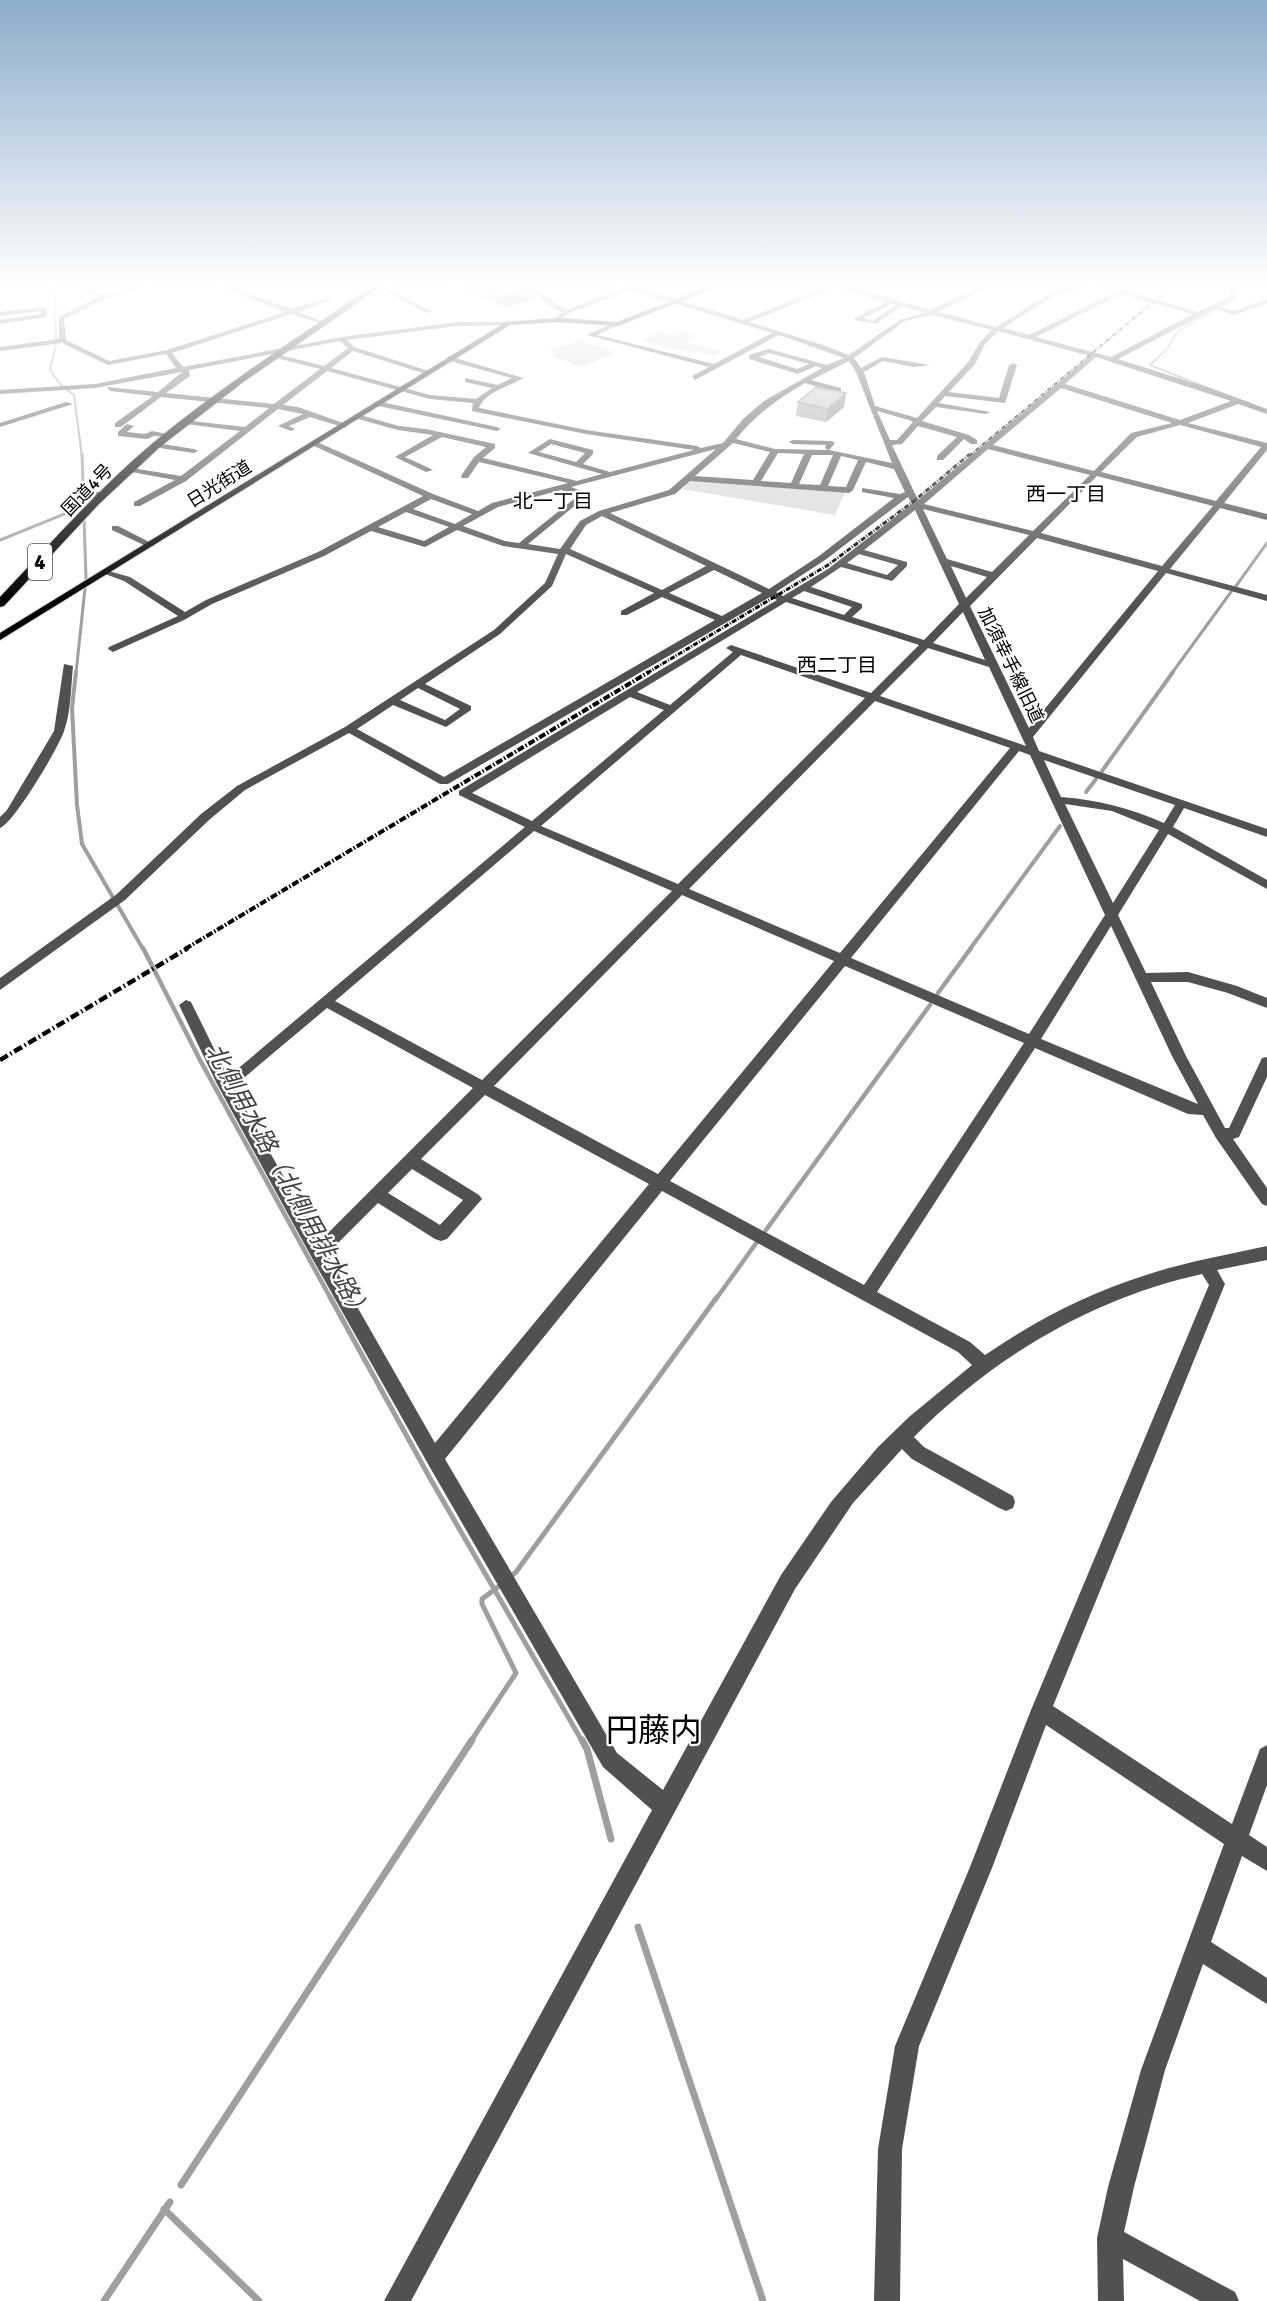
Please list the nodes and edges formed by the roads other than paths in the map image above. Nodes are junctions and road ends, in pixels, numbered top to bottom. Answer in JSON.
{"nodes":[{"id":1,"x":48,"y":390,"type":"edge"},
{"id":2,"x":130,"y":390,"type":"edge"},
{"id":3,"x":164,"y":390,"type":"edge"},
{"id":4,"x":229,"y":390,"type":"edge"},
{"id":5,"x":297,"y":390,"type":"edge"},
{"id":6,"x":397,"y":390,"type":"edge"},
{"id":7,"x":404,"y":390,"type":"edge"},
{"id":8,"x":494,"y":390,"type":"edge"},
{"id":9,"x":791,"y":390,"type":"edge"},
{"id":10,"x":804,"y":390,"type":"edge"},
{"id":11,"x":837,"y":390,"type":"edge"},
{"id":12,"x":866,"y":390,"type":"edge"},
{"id":13,"x":945,"y":390,"type":"edge"},
{"id":14,"x":1005,"y":390,"type":"edge"},
{"id":15,"x":1054,"y":390,"type":"edge"},
{"id":16,"x":1077,"y":390,"type":"edge"},
{"id":17,"x":1208,"y":390,"type":"edge"},
{"id":18,"x":0,"y":392,"type":"edge"},
{"id":19,"x":942,"y":393,"type":"junction"},
{"id":20,"x":159,"y":394,"type":"junction"},
{"id":21,"x":214,"y":401,"type":"junction"},
{"id":22,"x":478,"y":401,"type":"junction"},
{"id":23,"x":1238,"y":401,"type":"junction"},
{"id":24,"x":377,"y":403,"type":"junction"},
{"id":25,"x":69,"y":404,"type":"dead end"},
{"id":26,"x":934,"y":404,"type":"junction"},
{"id":27,"x":276,"y":407,"type":"junction"},
{"id":28,"x":872,"y":407,"type":"junction"},
{"id":29,"x":986,"y":412,"type":"dead end"},
{"id":30,"x":1267,"y":412,"type":"edge"},
{"id":31,"x":310,"y":414,"type":"junction"},
{"id":32,"x":357,"y":416,"type":"junction"},
{"id":33,"x":446,"y":417,"type":"junction"},
{"id":34,"x":512,"y":418,"type":"junction"},
{"id":35,"x":917,"y":420,"type":"junction"},
{"id":36,"x":186,"y":422,"type":"junction"},
{"id":37,"x":1180,"y":423,"type":"junction"},
{"id":38,"x":0,"y":425,"type":"edge"},
{"id":39,"x":343,"y":426,"type":"junction"},
{"id":40,"x":291,"y":429,"type":"dead end"},
{"id":41,"x":497,"y":429,"type":"junction"},
{"id":42,"x":247,"y":430,"type":"junction"},
{"id":43,"x":424,"y":430,"type":"junction"},
{"id":44,"x":587,"y":433,"type":"junction"},
{"id":45,"x":441,"y":434,"type":"junction"},
{"id":46,"x":169,"y":435,"type":"junction"},
{"id":47,"x":962,"y":436,"type":"junction"},
{"id":48,"x":477,"y":442,"type":"junction"},
{"id":49,"x":728,"y":442,"type":"junction"},
{"id":50,"x":974,"y":442,"type":"dead end"},
{"id":51,"x":315,"y":443,"type":"junction"},
{"id":52,"x":888,"y":443,"type":"junction"},
{"id":53,"x":156,"y":445,"type":"junction"},
{"id":54,"x":570,"y":446,"type":"junction"},
{"id":55,"x":987,"y":446,"type":"junction"},
{"id":56,"x":1267,"y":446,"type":"edge"},
{"id":57,"x":706,"y":449,"type":"junction"},
{"id":58,"x":775,"y":450,"type":"junction"},
{"id":59,"x":194,"y":451,"type":"dead end"},
{"id":60,"x":790,"y":452,"type":"junction"},
{"id":61,"x":809,"y":453,"type":"junction"},
{"id":62,"x":827,"y":453,"type":"junction"},
{"id":63,"x":838,"y":453,"type":"junction"},
{"id":64,"x":399,"y":457,"type":"junction"},
{"id":65,"x":940,"y":458,"type":"dead end"},
{"id":66,"x":477,"y":459,"type":"junction"},
{"id":67,"x":863,"y":459,"type":"junction"},
{"id":68,"x":389,"y":461,"type":"dead end"},
{"id":69,"x":380,"y":465,"type":"dead end"},
{"id":70,"x":578,"y":465,"type":"junction"},
{"id":71,"x":898,"y":467,"type":"junction"},
{"id":72,"x":370,"y":469,"type":"junction"},
{"id":73,"x":129,"y":470,"type":"junction"},
{"id":74,"x":429,"y":470,"type":"dead end"},
{"id":75,"x":609,"y":474,"type":"junction"},
{"id":76,"x":1095,"y":474,"type":"junction"},
{"id":77,"x":465,"y":476,"type":"dead end"},
{"id":78,"x":689,"y":478,"type":"junction"},
{"id":79,"x":183,"y":479,"type":"junction"},
{"id":80,"x":577,"y":483,"type":"junction"},
{"id":81,"x":755,"y":484,"type":"junction"},
{"id":82,"x":794,"y":486,"type":"junction"},
{"id":83,"x":560,"y":487,"type":"junction"},
{"id":84,"x":824,"y":488,"type":"junction"},
{"id":85,"x":865,"y":489,"type":"dead end"},
{"id":86,"x":79,"y":495,"type":"dead end"},
{"id":87,"x":104,"y":495,"type":"junction"},
{"id":88,"x":905,"y":495,"type":"junction"},
{"id":89,"x":430,"y":496,"type":"junction"},
{"id":90,"x":137,"y":504,"type":"dead end"},
{"id":91,"x":917,"y":505,"type":"junction"},
{"id":92,"x":1217,"y":505,"type":"junction"},
{"id":93,"x":405,"y":509,"type":"junction"},
{"id":94,"x":476,"y":513,"type":"junction"},
{"id":95,"x":602,"y":513,"type":"junction"},
{"id":96,"x":1267,"y":517,"type":"edge"},
{"id":97,"x":454,"y":526,"type":"junction"},
{"id":98,"x":115,"y":528,"type":"dead end"},
{"id":99,"x":370,"y":528,"type":"junction"},
{"id":100,"x":1035,"y":535,"type":"junction"},
{"id":101,"x":151,"y":546,"type":"junction"},
{"id":102,"x":520,"y":546,"type":"junction"},
{"id":103,"x":564,"y":551,"type":"junction"},
{"id":104,"x":858,"y":551,"type":"junction"},
{"id":105,"x":944,"y":561,"type":"junction"},
{"id":106,"x":840,"y":564,"type":"junction"},
{"id":107,"x":712,"y":567,"type":"junction"},
{"id":108,"x":1163,"y":570,"type":"junction"},
{"id":109,"x":108,"y":572,"type":"junction"},
{"id":110,"x":995,"y":576,"type":"junction"},
{"id":111,"x":804,"y":588,"type":"junction"},
{"id":112,"x":662,"y":592,"type":"junction"},
{"id":113,"x":769,"y":592,"type":"junction"},
{"id":114,"x":1267,"y":598,"type":"edge"},
{"id":115,"x":786,"y":600,"type":"junction"},
{"id":116,"x":0,"y":604,"type":"edge"},
{"id":117,"x":964,"y":606,"type":"junction"},
{"id":118,"x":624,"y":613,"type":"dead end"},
{"id":119,"x":184,"y":615,"type":"junction"},
{"id":120,"x":845,"y":619,"type":"junction"},
{"id":121,"x":720,"y":620,"type":"junction"},
{"id":122,"x":0,"y":637,"type":"edge"},
{"id":123,"x":714,"y":643,"type":"junction"},
{"id":124,"x":926,"y":644,"type":"junction"},
{"id":125,"x":113,"y":649,"type":"dead end"},
{"id":126,"x":740,"y":651,"type":"junction"},
{"id":127,"x":992,"y":665,"type":"junction"},
{"id":128,"x":68,"y":666,"type":"dead end"},
{"id":129,"x":419,"y":685,"type":"junction"},
{"id":130,"x":629,"y":693,"type":"junction"},
{"id":131,"x":872,"y":697,"type":"junction"},
{"id":132,"x":394,"y":701,"type":"junction"},
{"id":133,"x":671,"y":709,"type":"junction"},
{"id":134,"x":348,"y":729,"type":"junction"},
{"id":135,"x":1027,"y":737,"type":"junction"},
{"id":136,"x":1017,"y":747,"type":"junction"},
{"id":137,"x":1037,"y":755,"type":"junction"},
{"id":138,"x":1059,"y":800,"type":"junction"},
{"id":139,"x":1182,"y":803,"type":"junction"},
{"id":140,"x":0,"y":824,"type":"edge"},
{"id":141,"x":532,"y":826,"type":"junction"},
{"id":142,"x":1166,"y":828,"type":"junction"},
{"id":143,"x":1267,"y":833,"type":"edge"},
{"id":144,"x":1267,"y":885,"type":"edge"},
{"id":145,"x":680,"y":889,"type":"junction"},
{"id":146,"x":1111,"y":915,"type":"junction"},
{"id":147,"x":843,"y":960,"type":"junction"},
{"id":148,"x":1142,"y":978,"type":"junction"},
{"id":149,"x":0,"y":986,"type":"edge"},
{"id":150,"x":326,"y":1002,"type":"junction"},
{"id":151,"x":1267,"y":1003,"type":"edge"},
{"id":152,"x":186,"y":1005,"type":"dead end"},
{"id":153,"x":1031,"y":1042,"type":"junction"},
{"id":154,"x":1267,"y":1062,"type":"edge"},
{"id":155,"x":224,"y":1084,"type":"junction"},
{"id":156,"x":483,"y":1087,"type":"junction"},
{"id":157,"x":1206,"y":1109,"type":"junction"},
{"id":158,"x":1221,"y":1134,"type":"junction"},
{"id":159,"x":411,"y":1160,"type":"junction"},
{"id":160,"x":660,"y":1182,"type":"junction"},
{"id":161,"x":377,"y":1194,"type":"junction"},
{"id":162,"x":1267,"y":1200,"type":"edge"},
{"id":163,"x":318,"y":1252,"type":"junction"},
{"id":164,"x":1267,"y":1254,"type":"edge"},
{"id":165,"x":1206,"y":1266,"type":"junction"},
{"id":166,"x":867,"y":1294,"type":"junction"},
{"id":167,"x":984,"y":1365,"type":"junction"},
{"id":168,"x":902,"y":1437,"type":"junction"},
{"id":169,"x":434,"y":1458,"type":"junction"},
{"id":170,"x":1006,"y":1502,"type":"dead end"},
{"id":171,"x":1041,"y":1710,"type":"junction"},
{"id":172,"x":1267,"y":1756,"type":"edge"},
{"id":173,"x":666,"y":1807,"type":"junction"},
{"id":174,"x":1235,"y":1840,"type":"junction"},
{"id":175,"x":1267,"y":1860,"type":"edge"},
{"id":176,"x":1197,"y":1947,"type":"junction"},
{"id":177,"x":1267,"y":1992,"type":"edge"},
{"id":178,"x":1110,"y":2238,"type":"junction"},
{"id":179,"x":397,"y":2301,"type":"edge"},
{"id":180,"x":887,"y":2301,"type":"edge"},
{"id":181,"x":1111,"y":2301,"type":"edge"},
{"id":182,"x":1226,"y":2301,"type":"edge"}],
"edges":[{"from":1,"to":18,"type":"street"},
{"from":2,"to":20,"type":"street"},
{"from":3,"to":20,"type":"street"},
{"from":4,"to":21,"type":"highway","name":"国道4号","number":"4"},
{"from":5,"to":27,"type":"street"},
{"from":6,"to":24,"type":"main road","name":"日光街道"},
{"from":7,"to":22,"type":"street"},
{"from":8,"to":22,"type":"street"},
{"from":9,"to":49,"type":"street"},
{"from":10,"to":11,"type":"street"},
{"from":12,"to":28,"type":"street","name":"加須幸手線旧道"},
{"from":13,"to":19,"type":"street"},
{"from":14,"to":19,"type":"street"},
{"from":15,"to":55,"type":"street"},
{"from":16,"to":37,"type":"street"},
{"from":17,"to":23,"type":"street"},
{"from":19,"to":26,"type":"street"},
{"from":20,"to":21,"type":"street"},
{"from":20,"to":46,"type":"street"},
{"from":21,"to":27,"type":"street"},
{"from":21,"to":36,"type":"highway","name":"国道4号","number":"4"},
{"from":22,"to":34,"type":"street"},
{"from":23,"to":30,"type":"street"},
{"from":23,"to":37,"type":"street"},
{"from":24,"to":32,"type":"main road","name":"日光街道"},
{"from":24,"to":33,"type":"street"},
{"from":25,"to":38,"type":"street"},
{"from":26,"to":29,"type":"street"},
{"from":26,"to":35,"type":"street"},
{"from":27,"to":31,"type":"street"},
{"from":27,"to":42,"type":"street"},
{"from":28,"to":35,"type":"street"},
{"from":28,"to":52,"type":"street","name":"加須幸手線旧道"},
{"from":31,"to":39,"type":"street"},
{"from":31,"to":40,"type":"street"},
{"from":32,"to":39,"type":"main road","name":"日光街道"},
{"from":32,"to":43,"type":"street"},
{"from":33,"to":41,"type":"street"},
{"from":33,"to":43,"type":"street"},
{"from":34,"to":41,"type":"street"},
{"from":34,"to":44,"type":"street"},
{"from":35,"to":47,"type":"street"},
{"from":35,"to":52,"type":"street"},
{"from":36,"to":42,"type":"street"},
{"from":36,"to":46,"type":"highway","name":"国道4号","number":"4"},
{"from":37,"to":56,"type":"street"},
{"from":37,"to":76,"type":"street"},
{"from":39,"to":51,"type":"main road","name":"日光街道"},
{"from":41,"to":48,"type":"street"},
{"from":42,"to":79,"type":"street"},
{"from":43,"to":45,"type":"street"},
{"from":44,"to":54,"type":"street"},
{"from":44,"to":57,"type":"street"},
{"from":45,"to":48,"type":"street"},
{"from":45,"to":64,"type":"street"},
{"from":46,"to":53,"type":"highway","name":"国道4号","number":"4"},
{"from":47,"to":50,"type":"street"},
{"from":47,"to":65,"type":"street"},
{"from":48,"to":66,"type":"street"},
{"from":49,"to":57,"type":"street"},
{"from":49,"to":58,"type":"street"},
{"from":49,"to":78,"type":"street"},
{"from":51,"to":72,"type":"street"},
{"from":51,"to":101,"type":"main road","name":"日光街道"},
{"from":52,"to":71,"type":"street","name":"加須幸手線旧道"},
{"from":53,"to":59,"type":"street"},
{"from":53,"to":73,"type":"highway","name":"国道4号","number":"4"},
{"from":54,"to":70,"type":"street"},
{"from":54,"to":70,"type":"street"},
{"from":55,"to":76,"type":"street"},
{"from":55,"to":91,"type":"street"},
{"from":56,"to":92,"type":"street"},
{"from":57,"to":75,"type":"street"},
{"from":58,"to":60,"type":"street"},
{"from":58,"to":81,"type":"street"},
{"from":60,"to":61,"type":"street"},
{"from":60,"to":62,"type":"street"},
{"from":61,"to":62,"type":"street"},
{"from":61,"to":82,"type":"street"},
{"from":62,"to":63,"type":"street"},
{"from":63,"to":67,"type":"street"},
{"from":63,"to":84,"type":"street"},
{"from":64,"to":68,"type":"street"},
{"from":64,"to":74,"type":"street"},
{"from":66,"to":77,"type":"street"},
{"from":66,"to":80,"type":"street"},
{"from":67,"to":71,"type":"street"},
{"from":67,"to":84,"type":"street"},
{"from":69,"to":72,"type":"street"},
{"from":70,"to":75,"type":"street"},
{"from":71,"to":88,"type":"street","name":"加須幸手線旧道"},
{"from":72,"to":89,"type":"street"},
{"from":73,"to":79,"type":"street"},
{"from":73,"to":87,"type":"highway","name":"国道4号","number":"4"},
{"from":75,"to":80,"type":"street"},
{"from":76,"to":92,"type":"street"},
{"from":76,"to":100,"type":"street"},
{"from":78,"to":81,"type":"street"},
{"from":78,"to":95,"type":"street"},
{"from":79,"to":90,"type":"street"},
{"from":80,"to":83,"type":"street"},
{"from":81,"to":82,"type":"street"},
{"from":82,"to":84,"type":"street"},
{"from":83,"to":94,"type":"street"},
{"from":83,"to":102,"type":"street"},
{"from":85,"to":88,"type":"street"},
{"from":86,"to":87,"type":"street"},
{"from":87,"to":116,"type":"highway","name":"国道4号","number":"4"},
{"from":88,"to":91,"type":"street","name":"加須幸手線旧道"},
{"from":88,"to":113,"type":"street"},
{"from":89,"to":93,"type":"street"},
{"from":89,"to":94,"type":"street"},
{"from":91,"to":100,"type":"street"},
{"from":91,"to":104,"type":"street"},
{"from":91,"to":105,"type":"street","name":"加須幸手線旧道"},
{"from":92,"to":96,"type":"street"},
{"from":92,"to":108,"type":"street"},
{"from":93,"to":97,"type":"street"},
{"from":93,"to":99,"type":"street"},
{"from":94,"to":97,"type":"street"},
{"from":95,"to":103,"type":"street"},
{"from":95,"to":107,"type":"street"},
{"from":97,"to":99,"type":"street"},
{"from":97,"to":102,"type":"street"},
{"from":98,"to":101,"type":"street"},
{"from":99,"to":119,"type":"street"},
{"from":100,"to":108,"type":"street"},
{"from":100,"to":110,"type":"street"},
{"from":101,"to":109,"type":"main road","name":"日光街道"},
{"from":102,"to":103,"type":"street"},
{"from":103,"to":112,"type":"street"},
{"from":103,"to":129,"type":"street"},
{"from":104,"to":106,"type":"street"},
{"from":104,"to":106,"type":"street"},
{"from":105,"to":110,"type":"street"},
{"from":105,"to":117,"type":"street","name":"加須幸手線旧道"},
{"from":106,"to":111,"type":"street"},
{"from":107,"to":112,"type":"street"},
{"from":107,"to":113,"type":"street"},
{"from":108,"to":114,"type":"street"},
{"from":108,"to":135,"type":"street"},
{"from":109,"to":119,"type":"street"},
{"from":109,"to":122,"type":"main road","name":"日光街道"},
{"from":110,"to":117,"type":"street"},
{"from":111,"to":115,"type":"street"},
{"from":111,"to":120,"type":"street"},
{"from":112,"to":118,"type":"street"},
{"from":112,"to":121,"type":"street"},
{"from":113,"to":115,"type":"street"},
{"from":113,"to":121,"type":"street"},
{"from":115,"to":120,"type":"street"},
{"from":115,"to":123,"type":"street"},
{"from":117,"to":124,"type":"street"},
{"from":117,"to":127,"type":"street","name":"加須幸手線旧道"},
{"from":119,"to":125,"type":"street"},
{"from":120,"to":124,"type":"street"},
{"from":121,"to":134,"type":"street"},
{"from":123,"to":126,"type":"street"},
{"from":123,"to":130,"type":"street"},
{"from":124,"to":127,"type":"street"},
{"from":124,"to":131,"type":"street"},
{"from":126,"to":131,"type":"street"},
{"from":126,"to":133,"type":"street"},
{"from":127,"to":135,"type":"street","name":"加須幸手線旧道"},
{"from":128,"to":140,"type":"street"},
{"from":129,"to":132,"type":"street"},
{"from":129,"to":132,"type":"street"},
{"from":130,"to":133,"type":"street"},
{"from":130,"to":141,"type":"street"},
{"from":131,"to":136,"type":"street"},
{"from":131,"to":145,"type":"street"},
{"from":132,"to":134,"type":"street"},
{"from":133,"to":141,"type":"street"},
{"from":134,"to":149,"type":"street"},
{"from":135,"to":137,"type":"street","name":"加須幸手線旧道"},
{"from":136,"to":137,"type":"street"},
{"from":136,"to":147,"type":"street"},
{"from":137,"to":138,"type":"street","name":"加須幸手線旧道"},
{"from":137,"to":139,"type":"street"},
{"from":138,"to":142,"type":"street"},
{"from":138,"to":146,"type":"street","name":"加須幸手線旧道"},
{"from":139,"to":142,"type":"street"},
{"from":139,"to":143,"type":"street"},
{"from":141,"to":145,"type":"street"},
{"from":141,"to":150,"type":"street"},
{"from":142,"to":144,"type":"street"},
{"from":142,"to":146,"type":"street"},
{"from":145,"to":147,"type":"street"},
{"from":145,"to":156,"type":"street"},
{"from":146,"to":148,"type":"street","name":"加須幸手線旧道"},
{"from":146,"to":153,"type":"street"},
{"from":147,"to":153,"type":"street"},
{"from":147,"to":160,"type":"street"},
{"from":148,"to":151,"type":"street"},
{"from":148,"to":157,"type":"street","name":"加須幸手線旧道"},
{"from":150,"to":155,"type":"street"},
{"from":150,"to":156,"type":"street"},
{"from":152,"to":155,"type":"street"},
{"from":153,"to":157,"type":"street"},
{"from":153,"to":166,"type":"street"},
{"from":154,"to":158,"type":"street"},
{"from":155,"to":163,"type":"street"},
{"from":156,"to":159,"type":"street"},
{"from":156,"to":160,"type":"street"},
{"from":157,"to":158,"type":"street","name":"加須幸手線旧道"},
{"from":158,"to":162,"type":"street","name":"加須幸手線旧道"},
{"from":159,"to":161,"type":"street"},
{"from":159,"to":161,"type":"street"},
{"from":160,"to":166,"type":"street"},
{"from":160,"to":169,"type":"street"},
{"from":161,"to":163,"type":"street"},
{"from":163,"to":169,"type":"street"},
{"from":164,"to":165,"type":"street"},
{"from":165,"to":167,"type":"street"},
{"from":165,"to":171,"type":"street"},
{"from":166,"to":167,"type":"street"},
{"from":167,"to":168,"type":"street"},
{"from":168,"to":170,"type":"street"},
{"from":168,"to":173,"type":"street"},
{"from":169,"to":173,"type":"street"},
{"from":171,"to":174,"type":"street"},
{"from":171,"to":180,"type":"street"},
{"from":172,"to":174,"type":"street"},
{"from":173,"to":179,"type":"street"},
{"from":174,"to":175,"type":"street"},
{"from":174,"to":176,"type":"street"},
{"from":176,"to":177,"type":"street"},
{"from":176,"to":178,"type":"street"},
{"from":178,"to":181,"type":"street"},
{"from":178,"to":182,"type":"street"}]}
